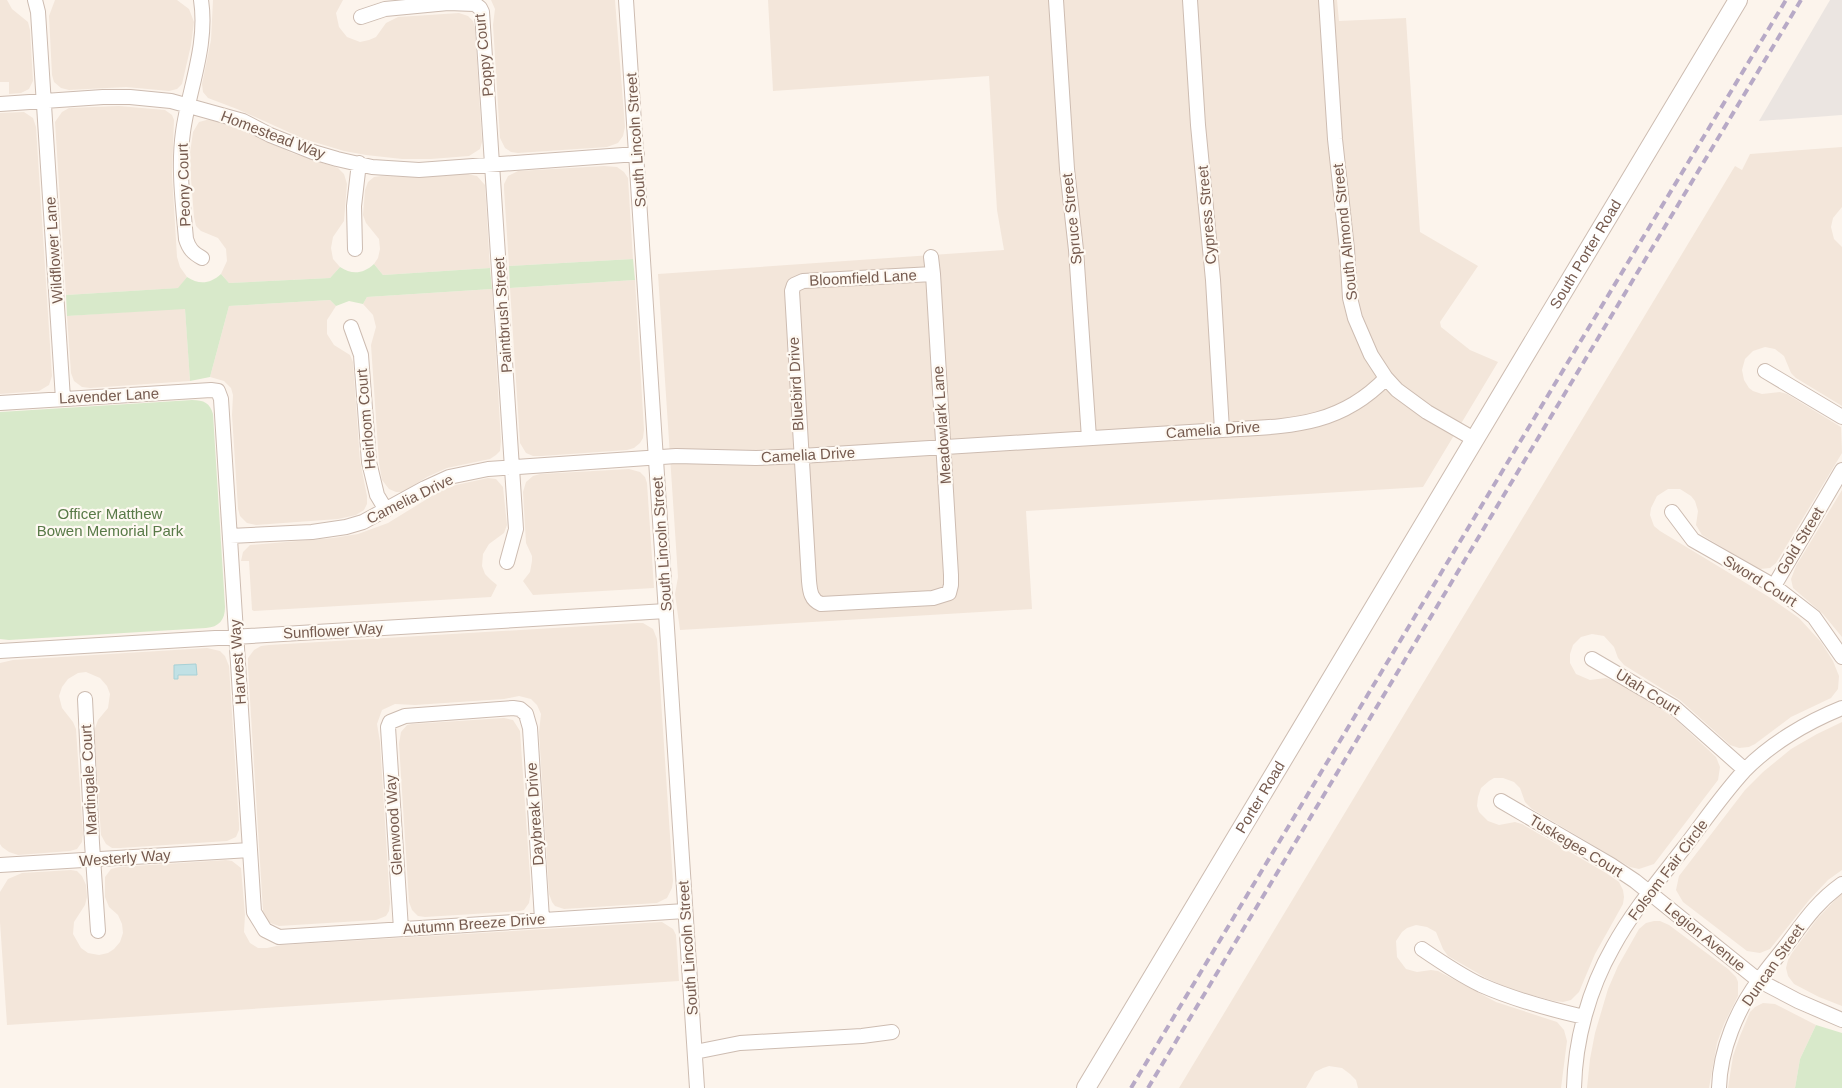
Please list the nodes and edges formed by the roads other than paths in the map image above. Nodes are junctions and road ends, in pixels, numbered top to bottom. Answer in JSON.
{"nodes":[{"id":1,"x":35,"y":0,"type":"edge"},
{"id":2,"x":201,"y":0,"type":"edge"},
{"id":3,"x":626,"y":0,"type":"edge"},
{"id":4,"x":1056,"y":0,"type":"edge"},
{"id":5,"x":1190,"y":0,"type":"edge"},
{"id":6,"x":1326,"y":0,"type":"edge"},
{"id":7,"x":1738,"y":0,"type":"edge"},
{"id":8,"x":361,"y":17,"type":"dead end"},
{"id":9,"x":44,"y":101,"type":"junction"},
{"id":10,"x":0,"y":104,"type":"edge"},
{"id":11,"x":188,"y":104,"type":"junction"},
{"id":12,"x":636,"y":154,"type":"junction"},
{"id":13,"x":359,"y":163,"type":"junction"},
{"id":14,"x":493,"y":164,"type":"junction"},
{"id":15,"x":354,"y":249,"type":"dead end"},
{"id":16,"x":931,"y":257,"type":"dead end"},
{"id":17,"x":202,"y":258,"type":"dead end"},
{"id":18,"x":933,"y":274,"type":"junction"},
{"id":19,"x":794,"y":285,"type":"joint"},
{"id":20,"x":351,"y":326,"type":"dead end"},
{"id":21,"x":1765,"y":371,"type":"dead end"},
{"id":22,"x":1386,"y":378,"type":"junction"},
{"id":23,"x":218,"y":391,"type":"joint"},
{"id":24,"x":63,"y":399,"type":"junction"},
{"id":25,"x":0,"y":403,"type":"edge"},
{"id":26,"x":1842,"y":417,"type":"edge"},
{"id":27,"x":1222,"y":430,"type":"junction"},
{"id":28,"x":1089,"y":438,"type":"junction"},
{"id":29,"x":1474,"y":439,"type":"junction"},
{"id":30,"x":944,"y":446,"type":"junction"},
{"id":31,"x":801,"y":456,"type":"junction"},
{"id":32,"x":657,"y":457,"type":"junction"},
{"id":33,"x":512,"y":467,"type":"junction"},
{"id":34,"x":1842,"y":470,"type":"edge"},
{"id":35,"x":1434,"y":507,"type":"joint"},
{"id":36,"x":386,"y":510,"type":"junction"},
{"id":37,"x":1672,"y":512,"type":"dead end"},
{"id":38,"x":230,"y":536,"type":"junction"},
{"id":39,"x":507,"y":562,"type":"dead end"},
{"id":40,"x":1774,"y":586,"type":"junction"},
{"id":41,"x":814,"y":601,"type":"joint"},
{"id":42,"x":666,"y":611,"type":"junction"},
{"id":43,"x":237,"y":637,"type":"junction"},
{"id":44,"x":0,"y":651,"type":"edge"},
{"id":45,"x":1842,"y":657,"type":"edge"},
{"id":46,"x":1592,"y":659,"type":"dead end"},
{"id":47,"x":85,"y":699,"type":"dead end"},
{"id":48,"x":1842,"y":708,"type":"edge"},
{"id":49,"x":390,"y":722,"type":"joint"},
{"id":50,"x":1745,"y":770,"type":"junction"},
{"id":51,"x":1501,"y":801,"type":"dead end"},
{"id":52,"x":250,"y":850,"type":"junction"},
{"id":53,"x":93,"y":860,"type":"junction"},
{"id":54,"x":0,"y":865,"type":"edge"},
{"id":55,"x":1842,"y":884,"type":"edge"},
{"id":56,"x":1648,"y":894,"type":"junction"},
{"id":57,"x":685,"y":911,"type":"junction"},
{"id":58,"x":542,"y":919,"type":"junction"},
{"id":59,"x":401,"y":929,"type":"junction"},
{"id":60,"x":265,"y":930,"type":"joint"},
{"id":61,"x":98,"y":931,"type":"dead end"},
{"id":62,"x":1422,"y":949,"type":"dead end"},
{"id":63,"x":1758,"y":980,"type":"junction"},
{"id":64,"x":1584,"y":1017,"type":"junction"},
{"id":65,"x":1842,"y":1020,"type":"edge"},
{"id":66,"x":892,"y":1032,"type":"dead end"},
{"id":67,"x":695,"y":1052,"type":"junction"},
{"id":68,"x":697,"y":1088,"type":"edge"},
{"id":69,"x":1086,"y":1088,"type":"edge"},
{"id":70,"x":1574,"y":1088,"type":"edge"},
{"id":71,"x":1718,"y":1088,"type":"edge"}],
"edges":[{"from":1,"to":9,"type":"street","name":"Wildflower Lane"},
{"from":2,"to":11,"type":"street","name":"Peony Court"},
{"from":3,"to":12,"type":"street","name":"South Lincoln Street"},
{"from":4,"to":28,"type":"street","name":"Spruce Street"},
{"from":5,"to":27,"type":"street","name":"Cypress Street"},
{"from":6,"to":22,"type":"street","name":"South Almond Street"},
{"from":7,"to":29,"type":"street","name":"South Porter Road"},
{"from":8,"to":14,"type":"street","name":"Poppy Court"},
{"from":9,"to":10,"type":"street","name":"Homestead Way"},
{"from":9,"to":11,"type":"street","name":"Homestead Way"},
{"from":9,"to":24,"type":"street","name":"Wildflower Lane"},
{"from":11,"to":13,"type":"street","name":"Homestead Way"},
{"from":11,"to":17,"type":"street","name":"Peony Court"},
{"from":12,"to":14,"type":"street","name":"Homestead Way"},
{"from":12,"to":32,"type":"street","name":"South Lincoln Street"},
{"from":13,"to":14,"type":"street","name":"Homestead Way"},
{"from":13,"to":15,"type":"street"},
{"from":14,"to":33,"type":"street","name":"Paintbrush Street"},
{"from":16,"to":18,"type":"street","name":"Meadowlark Lane"},
{"from":18,"to":19,"type":"street","name":"Bloomfield Lane"},
{"from":18,"to":30,"type":"street","name":"Meadowlark Lane"},
{"from":19,"to":31,"type":"street","name":"Bluebird Drive"},
{"from":20,"to":36,"type":"street","name":"Heirloom Court"},
{"from":21,"to":26,"type":"street"},
{"from":22,"to":27,"type":"street","name":"Camelia Drive"},
{"from":22,"to":29,"type":"street","name":"South Almond Street"},
{"from":23,"to":24,"type":"street","name":"Lavender Lane"},
{"from":23,"to":38,"type":"street","name":"Harvest Way"},
{"from":24,"to":25,"type":"street","name":"Lavender Lane"},
{"from":27,"to":28,"type":"street","name":"Camelia Drive"},
{"from":28,"to":30,"type":"street","name":"Camelia Drive"},
{"from":29,"to":35,"type":"street","name":"South Porter Road"},
{"from":30,"to":31,"type":"street","name":"Camelia Drive"},
{"from":30,"to":41,"type":"street","name":"Meadowlark Lane"},
{"from":31,"to":32,"type":"street","name":"Camelia Drive"},
{"from":31,"to":41,"type":"street","name":"Bluebird Drive"},
{"from":32,"to":33,"type":"street","name":"Camelia Drive"},
{"from":32,"to":42,"type":"street","name":"South Lincoln Street"},
{"from":33,"to":36,"type":"street","name":"Camelia Drive"},
{"from":33,"to":39,"type":"street","name":"Paintbrush Street"},
{"from":34,"to":40,"type":"street","name":"Gold Street"},
{"from":35,"to":69,"type":"street","name":"Porter Road"},
{"from":36,"to":38,"type":"street","name":"Camelia Drive"},
{"from":37,"to":40,"type":"street","name":"Sword Court"},
{"from":38,"to":43,"type":"street","name":"Harvest Way"},
{"from":40,"to":45,"type":"street","name":"Sword Court"},
{"from":42,"to":43,"type":"street","name":"Sunflower Way"},
{"from":42,"to":57,"type":"street","name":"South Lincoln Street"},
{"from":43,"to":44,"type":"street","name":"Sunflower Way"},
{"from":43,"to":52,"type":"street","name":"Harvest Way"},
{"from":46,"to":50,"type":"street","name":"Utah Court"},
{"from":47,"to":53,"type":"street","name":"Martingale Court"},
{"from":48,"to":50,"type":"street","name":"Folsom Fair Circle"},
{"from":49,"to":58,"type":"street","name":"Daybreak Drive"},
{"from":49,"to":59,"type":"street","name":"Glenwood Way"},
{"from":50,"to":56,"type":"street","name":"Folsom Fair Circle"},
{"from":51,"to":56,"type":"street","name":"Tuskegee Court"},
{"from":52,"to":53,"type":"street","name":"Westerly Way"},
{"from":52,"to":60,"type":"street","name":"Harvest Way"},
{"from":53,"to":54,"type":"street","name":"Westerly Way"},
{"from":53,"to":61,"type":"street","name":"Martingale Court"},
{"from":55,"to":63,"type":"street","name":"Duncan Street"},
{"from":56,"to":63,"type":"street","name":"Legion Avenue"},
{"from":56,"to":64,"type":"street","name":"Folsom Fair Circle"},
{"from":57,"to":58,"type":"street","name":"Autumn Breeze Drive"},
{"from":57,"to":67,"type":"street","name":"South Lincoln Street"},
{"from":58,"to":59,"type":"street","name":"Autumn Breeze Drive"},
{"from":59,"to":60,"type":"street","name":"Autumn Breeze Drive"},
{"from":62,"to":64,"type":"street"},
{"from":63,"to":65,"type":"street","name":"Legion Avenue"},
{"from":63,"to":71,"type":"street","name":"Duncan Street"},
{"from":64,"to":70,"type":"street","name":"Folsom Fair Circle"},
{"from":66,"to":67,"type":"street"},
{"from":67,"to":68,"type":"street","name":"South Lincoln Street"}]}
